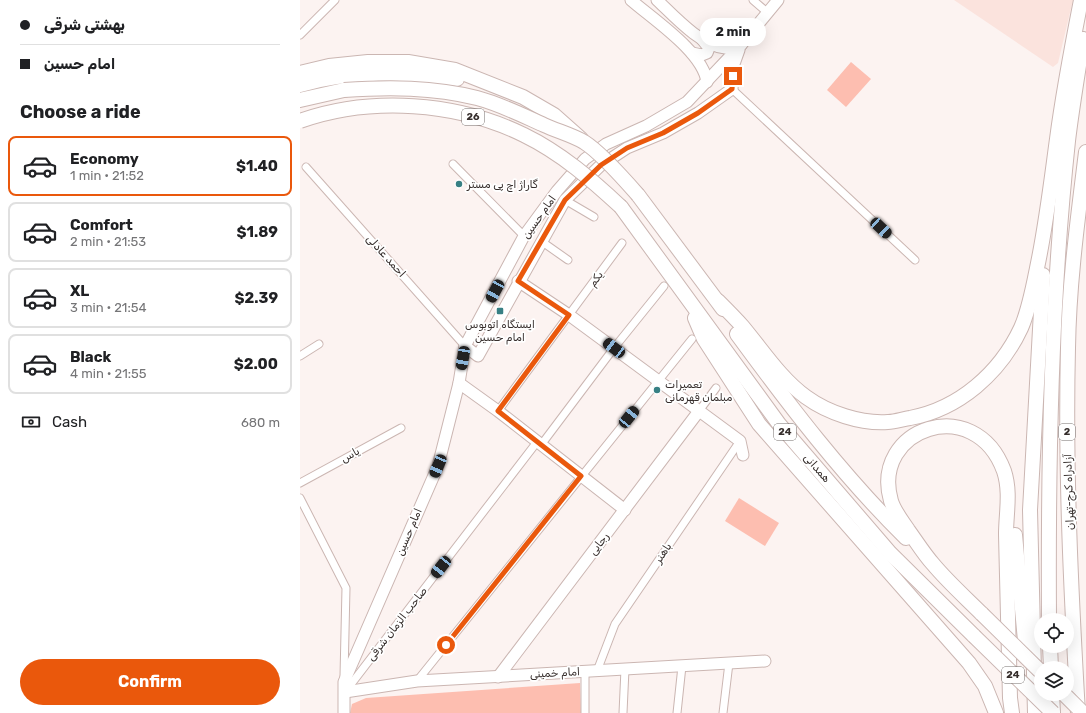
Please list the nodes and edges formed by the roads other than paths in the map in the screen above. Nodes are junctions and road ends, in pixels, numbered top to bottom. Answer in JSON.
{"nodes":[{"id":1,"x":335,"y":0,"type":"edge"},
{"id":2,"x":631,"y":0,"type":"edge"},
{"id":3,"x":656,"y":0,"type":"edge"},
{"id":4,"x":753,"y":0,"type":"edge"},
{"id":5,"x":778,"y":0,"type":"edge"},
{"id":6,"x":1081,"y":0,"type":"edge"},
{"id":7,"x":768,"y":13,"type":"junction"},
{"id":8,"x":1086,"y":21,"type":"edge"},
{"id":9,"x":300,"y":34,"type":"edge"},
{"id":10,"x":700,"y":38,"type":"junction"},
{"id":11,"x":741,"y":45,"type":"junction"},
{"id":12,"x":692,"y":53,"type":"junction"},
{"id":13,"x":300,"y":73,"type":"edge"},
{"id":14,"x":707,"y":82,"type":"junction"},
{"id":15,"x":491,"y":84,"type":"junction"},
{"id":16,"x":300,"y":85,"type":"edge"},
{"id":17,"x":732,"y":89,"type":"junction"},
{"id":18,"x":300,"y":100,"type":"edge"},
{"id":19,"x":300,"y":120,"type":"edge"},
{"id":20,"x":584,"y":142,"type":"junction"},
{"id":21,"x":1086,"y":152,"type":"edge"},
{"id":22,"x":453,"y":164,"type":"dead end"},
{"id":23,"x":306,"y":167,"type":"dead end"},
{"id":24,"x":638,"y":194,"type":"joint"},
{"id":25,"x":565,"y":200,"type":"junction"},
{"id":26,"x":621,"y":207,"type":"joint"},
{"id":27,"x":594,"y":217,"type":"dead end"},
{"id":28,"x":1045,"y":229,"type":"junction"},
{"id":29,"x":524,"y":236,"type":"junction"},
{"id":30,"x":541,"y":241,"type":"junction"},
{"id":31,"x":622,"y":243,"type":"dead end"},
{"id":32,"x":568,"y":260,"type":"dead end"},
{"id":33,"x":915,"y":260,"type":"dead end"},
{"id":34,"x":518,"y":281,"type":"junction"},
{"id":35,"x":664,"y":286,"type":"dead end"},
{"id":36,"x":686,"y":296,"type":"junction"},
{"id":37,"x":718,"y":301,"type":"junction"},
{"id":38,"x":569,"y":315,"type":"junction"},
{"id":39,"x":692,"y":340,"type":"dead end"},
{"id":40,"x":319,"y":344,"type":"dead end"},
{"id":41,"x":465,"y":346,"type":"junction"},
{"id":42,"x":614,"y":348,"type":"junction"},
{"id":43,"x":300,"y":356,"type":"edge"},
{"id":44,"x":658,"y":381,"type":"junction"},
{"id":45,"x":459,"y":383,"type":"junction"},
{"id":46,"x":716,"y":388,"type":"dead end"},
{"id":47,"x":498,"y":411,"type":"junction"},
{"id":48,"x":699,"y":411,"type":"junction"},
{"id":49,"x":401,"y":428,"type":"dead end"},
{"id":50,"x":740,"y":441,"type":"junction"},
{"id":51,"x":539,"y":443,"type":"junction"},
{"id":52,"x":743,"y":455,"type":"dead end"},
{"id":53,"x":581,"y":476,"type":"junction"},
{"id":54,"x":300,"y":483,"type":"edge"},
{"id":55,"x":1008,"y":491,"type":"junction"},
{"id":56,"x":300,"y":498,"type":"edge"},
{"id":57,"x":624,"y":510,"type":"junction"},
{"id":58,"x":932,"y":564,"type":"junction"},
{"id":59,"x":1049,"y":613,"type":"edge"},
{"id":60,"x":765,"y":661,"type":"dead end"},
{"id":61,"x":729,"y":664,"type":"junction"},
{"id":62,"x":1034,"y":665,"type":"edge"},
{"id":63,"x":682,"y":666,"type":"junction"},
{"id":64,"x":625,"y":669,"type":"junction"},
{"id":65,"x":597,"y":671,"type":"junction"},
{"id":66,"x":585,"y":672,"type":"junction"},
{"id":67,"x":498,"y":677,"type":"junction"},
{"id":68,"x":417,"y":681,"type":"junction"},
{"id":69,"x":345,"y":687,"type":"junction"},
{"id":70,"x":1052,"y":701,"type":"edge"},
{"id":71,"x":1071,"y":701,"type":"edge"},
{"id":72,"x":344,"y":713,"type":"edge"},
{"id":73,"x":585,"y":713,"type":"edge"},
{"id":74,"x":623,"y":713,"type":"edge"},
{"id":75,"x":677,"y":713,"type":"edge"},
{"id":76,"x":723,"y":713,"type":"edge"},
{"id":77,"x":996,"y":713,"type":"edge"},
{"id":78,"x":1012,"y":713,"type":"edge"},
{"id":79,"x":1034,"y":713,"type":"edge"},
{"id":80,"x":1053,"y":713,"type":"edge"},
{"id":81,"x":1078,"y":713,"type":"edge"},
{"id":82,"x":1083,"y":713,"type":"edge"}],
"edges":[{"from":1,"to":9,"type":"street"},
{"from":2,"to":12,"type":"main road"},
{"from":3,"to":10,"type":"main road"},
{"from":4,"to":7,"type":"street"},
{"from":5,"to":7,"type":"main road","name":"امام حسین"},
{"from":6,"to":28,"type":"highway"},
{"from":7,"to":11,"type":"main road","name":"امام حسین"},
{"from":8,"to":59,"type":"highway"},
{"from":10,"to":11,"type":"main road"},
{"from":10,"to":12,"type":"main road"},
{"from":11,"to":14,"type":"main road","name":"امام حسین"},
{"from":11,"to":17,"type":"main road","name":"امام حسین"},
{"from":12,"to":14,"type":"main road"},
{"from":13,"to":15,"type":"highway"},
{"from":14,"to":29,"type":"main road","name":"امام حسین"},
{"from":15,"to":16,"type":"highway"},
{"from":15,"to":20,"type":"highway","bridge":true},
{"from":17,"to":25,"type":"main road","name":"امام حسین"},
{"from":17,"to":33,"type":"street"},
{"from":18,"to":20,"type":"highway","number":"26","bridge":true},
{"from":19,"to":26,"type":"highway","number":"26","bridge":true},
{"from":20,"to":24,"type":"highway","number":"26","bridge":true},
{"from":21,"to":81,"type":"highway","name":"آزادراه کرج-تهران","number":"2"},
{"from":22,"to":29,"type":"street"},
{"from":23,"to":41,"type":"street","name":"احمد عادلی"},
{"from":24,"to":37,"type":"highway","name":"همدانی","number":"24"},
{"from":25,"to":27,"type":"street"},
{"from":25,"to":30,"type":"main road","name":"امام حسین"},
{"from":26,"to":36,"type":"highway","name":"همدانی","number":"24"},
{"from":28,"to":37,"type":"highway"},
{"from":28,"to":79,"type":"highway"},
{"from":29,"to":41,"type":"main road","name":"امام حسین"},
{"from":30,"to":32,"type":"street"},
{"from":30,"to":34,"type":"main road","name":"امام حسین"},
{"from":31,"to":38,"type":"street","name":"یکم"},
{"from":34,"to":38,"type":"main road"},
{"from":34,"to":41,"type":"main road","name":"امام حسین"},
{"from":35,"to":42,"type":"street","name":"صاحب الزمان شرقی"},
{"from":36,"to":77,"type":"highway"},
{"from":36,"to":80,"type":"highway","name":"همدانی","number":"24","bridge":true},
{"from":37,"to":58,"type":"highway","name":"همدانی","number":"24"},
{"from":38,"to":42,"type":"main road"},
{"from":38,"to":47,"type":"street","name":"یکم"},
{"from":39,"to":44,"type":"street"},
{"from":40,"to":43,"type":"street"},
{"from":41,"to":45,"type":"main road","name":"امام حسین"},
{"from":42,"to":44,"type":"main road"},
{"from":42,"to":51,"type":"street","name":"صاحب الزمان شرقی"},
{"from":44,"to":48,"type":"main road"},
{"from":44,"to":53,"type":"street"},
{"from":45,"to":47,"type":"main road"},
{"from":45,"to":69,"type":"main road","name":"امام حسین"},
{"from":46,"to":48,"type":"street"},
{"from":47,"to":51,"type":"main road"},
{"from":48,"to":50,"type":"main road"},
{"from":48,"to":57,"type":"main road","name":"رجایی"},
{"from":49,"to":54,"type":"street","name":"یاس"},
{"from":50,"to":52,"type":"main road"},
{"from":50,"to":65,"type":"street","name":"باهنر"},
{"from":51,"to":53,"type":"main road"},
{"from":51,"to":69,"type":"street","name":"صاحب الزمان شرقی"},
{"from":53,"to":57,"type":"main road"},
{"from":53,"to":68,"type":"street"},
{"from":55,"to":58,"type":"highway"},
{"from":55,"to":78,"type":"highway"},
{"from":55,"to":79,"type":"highway"},
{"from":56,"to":69,"type":"street"},
{"from":57,"to":67,"type":"main road","name":"رجایی"},
{"from":58,"to":62,"type":"highway","number":"24","bridge":true},
{"from":60,"to":61,"type":"main road","name":"امام خمینی"},
{"from":61,"to":63,"type":"main road","name":"امام خمینی"},
{"from":61,"to":76,"type":"street"},
{"from":63,"to":64,"type":"main road","name":"امام خمینی"},
{"from":63,"to":75,"type":"street"},
{"from":64,"to":65,"type":"main road","name":"امام خمینی"},
{"from":64,"to":74,"type":"street"},
{"from":65,"to":66,"type":"main road","name":"امام خمینی"},
{"from":66,"to":67,"type":"main road","name":"امام خمینی"},
{"from":66,"to":73,"type":"street"},
{"from":67,"to":68,"type":"main road","name":"امام خمینی"},
{"from":68,"to":69,"type":"main road","name":"امام خمینی"},
{"from":69,"to":72,"type":"main road","name":"امام حسین"},
{"from":70,"to":80,"type":"highway"},
{"from":71,"to":82,"type":"highway","bridge":true}]}
